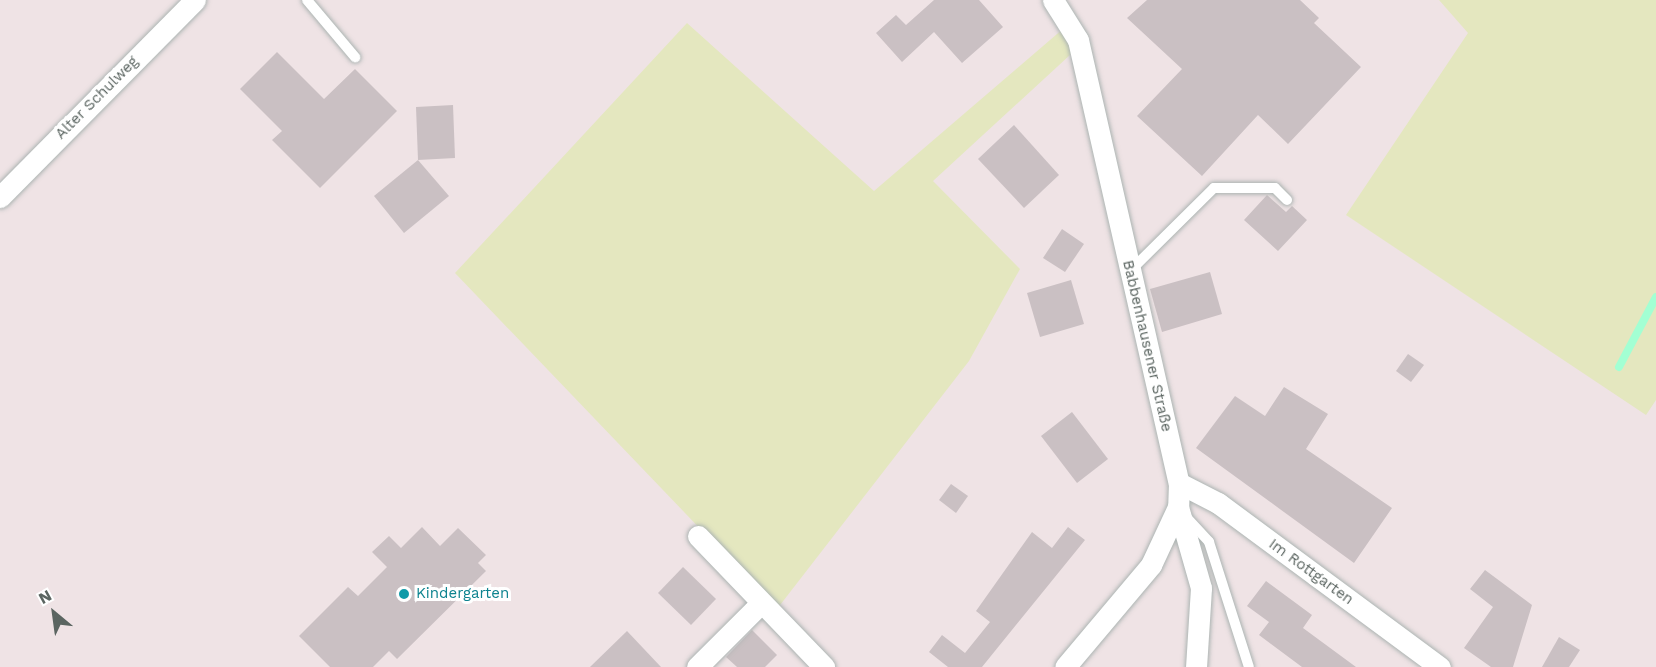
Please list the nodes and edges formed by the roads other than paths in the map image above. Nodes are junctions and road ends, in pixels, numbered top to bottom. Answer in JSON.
{"nodes":[{"id":1,"x":195,"y":0,"type":"edge"},
{"id":2,"x":307,"y":0,"type":"edge"},
{"id":3,"x":1053,"y":0,"type":"edge"},
{"id":4,"x":355,"y":57,"type":"dead end"},
{"id":5,"x":0,"y":196,"type":"edge"},
{"id":6,"x":1287,"y":200,"type":"dead end"},
{"id":7,"x":1130,"y":271,"type":"junction"},
{"id":8,"x":1179,"y":483,"type":"junction"},
{"id":9,"x":1178,"y":507,"type":"junction"},
{"id":10,"x":698,"y":536,"type":"dead end"},
{"id":11,"x":760,"y":604,"type":"junction"},
{"id":12,"x":697,"y":667,"type":"edge"},
{"id":13,"x":824,"y":667,"type":"edge"},
{"id":14,"x":1065,"y":667,"type":"edge"},
{"id":15,"x":1196,"y":667,"type":"edge"},
{"id":16,"x":1249,"y":667,"type":"edge"},
{"id":17,"x":1440,"y":667,"type":"edge"}],
"edges":[{"from":1,"to":5,"type":"street","name":"Alter Schulweg"},
{"from":2,"to":4,"type":"lane"},
{"from":3,"to":7,"type":"street","name":"Babbenhausener Straße"},
{"from":6,"to":7,"type":"lane"},
{"from":7,"to":8,"type":"street","name":"Babbenhausener Straße"},
{"from":8,"to":9,"type":"street","name":"Babbenhausener Straße"},
{"from":8,"to":17,"type":"street","name":"Im Rottgarten"},
{"from":9,"to":14,"type":"street","name":"Babbenhausener Straße"},
{"from":9,"to":15,"type":"street"},
{"from":9,"to":16,"type":"lane"},
{"from":10,"to":11,"type":"street"},
{"from":11,"to":12,"type":"street"},
{"from":11,"to":13,"type":"street"}]}
